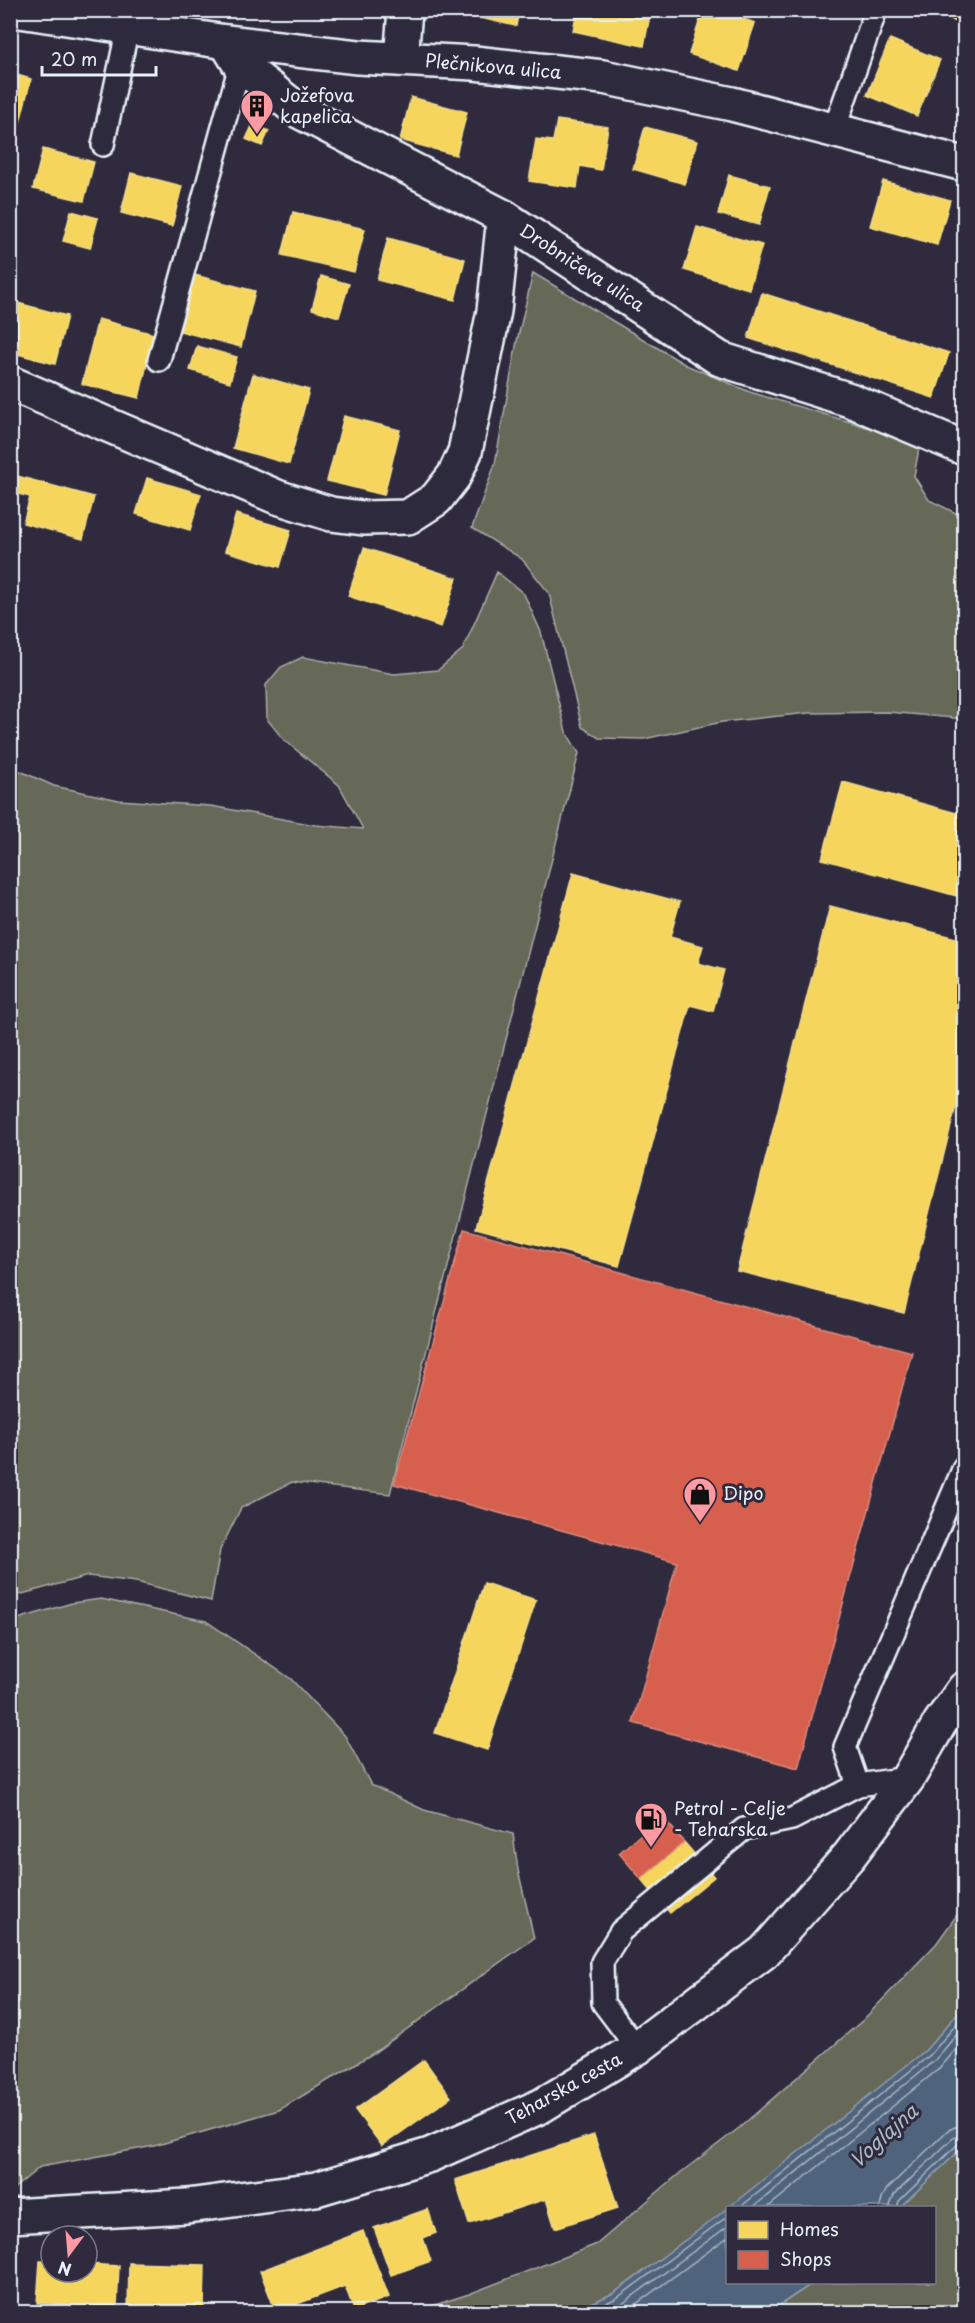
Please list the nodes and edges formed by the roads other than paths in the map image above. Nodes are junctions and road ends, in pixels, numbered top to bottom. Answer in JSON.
{"nodes":[{"id":1,"x":13,"y":10,"type":"edge"},
{"id":2,"x":405,"y":10,"type":"edge"},
{"id":3,"x":876,"y":10,"type":"edge"},
{"id":4,"x":163,"y":21,"type":"edge"},
{"id":5,"x":128,"y":27,"type":"junction"},
{"id":6,"x":233,"y":53,"type":"junction"},
{"id":7,"x":400,"y":59,"type":"junction"},
{"id":8,"x":834,"y":130,"type":"junction"},
{"id":9,"x":103,"y":145,"type":"dead end"},
{"id":10,"x":964,"y":164,"type":"edge"},
{"id":11,"x":504,"y":218,"type":"junction"},
{"id":12,"x":159,"y":360,"type":"dead end"},
{"id":13,"x":10,"y":383,"type":"edge"},
{"id":14,"x":964,"y":448,"type":"edge"},
{"id":15,"x":964,"y":1467,"type":"edge"},
{"id":16,"x":964,"y":1689,"type":"edge"},
{"id":17,"x":908,"y":1778,"type":"junction"},
{"id":18,"x":858,"y":1785,"type":"junction"},
{"id":19,"x":637,"y":2048,"type":"junction"},
{"id":20,"x":10,"y":2216,"type":"edge"}],
"edges":[{"from":1,"to":5,"type":"street","name":"Plečnikova ulica"},
{"from":2,"to":7,"type":"street"},
{"from":3,"to":8,"type":"lane"},
{"from":4,"to":5,"type":"street","name":"Plečnikova ulica"},
{"from":4,"to":6,"type":"street","name":"Plečnikova ulica"},
{"from":5,"to":9,"type":"lane"},
{"from":6,"to":7,"type":"street","name":"Plečnikova ulica"},
{"from":6,"to":11,"type":"street","name":"Drobničeva ulica"},
{"from":6,"to":12,"type":"lane"},
{"from":7,"to":8,"type":"street","name":"Plečnikova ulica"},
{"from":8,"to":10,"type":"street","name":"Plečnikova ulica"},
{"from":11,"to":13,"type":"street"},
{"from":11,"to":14,"type":"street","name":"Drobničeva ulica"},
{"from":15,"to":18,"type":"lane"},
{"from":16,"to":17,"type":"street","name":"Teharska cesta"},
{"from":17,"to":18,"type":"lane"},
{"from":17,"to":19,"type":"street","name":"Teharska cesta"},
{"from":18,"to":19,"type":"lane"},
{"from":19,"to":20,"type":"street","name":"Teharska cesta"}]}
